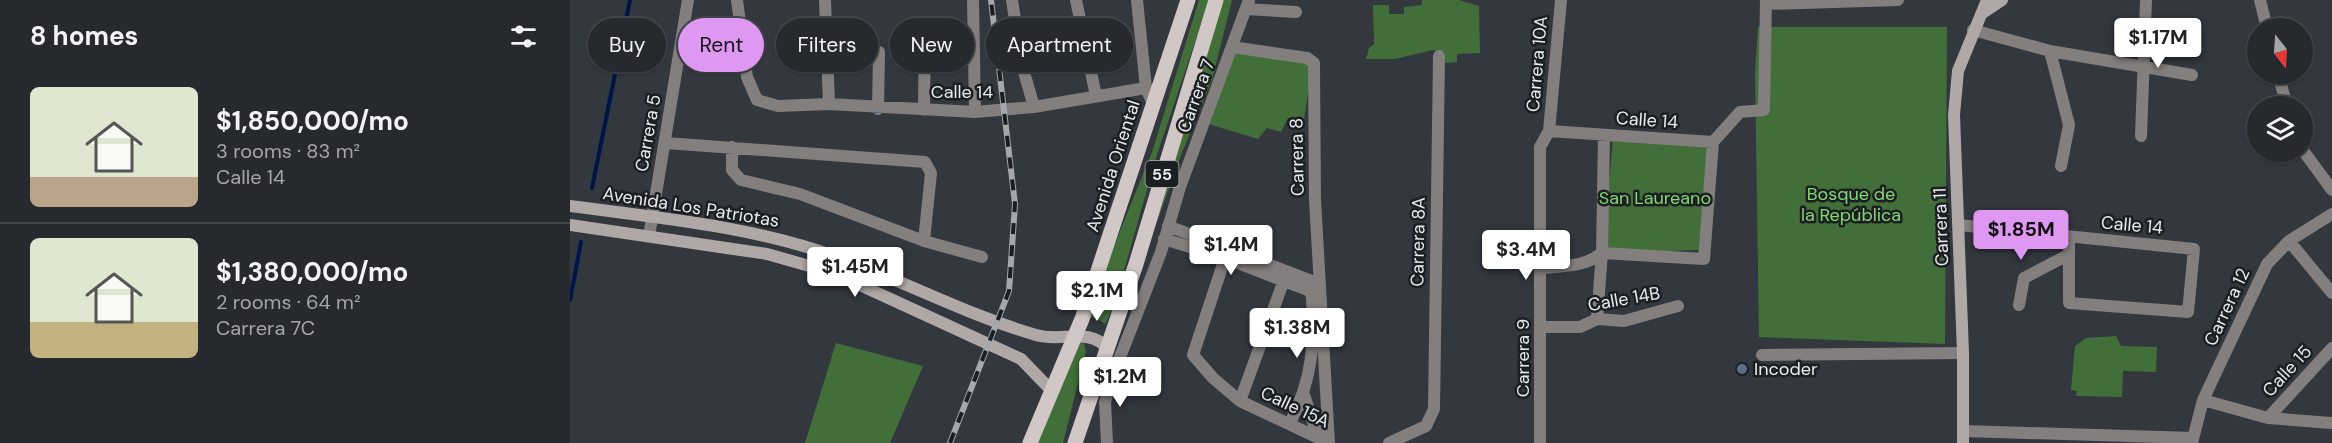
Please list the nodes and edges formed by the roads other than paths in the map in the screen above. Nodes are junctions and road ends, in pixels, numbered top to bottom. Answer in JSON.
{"nodes":[{"id":1,"x":687,"y":0,"type":"edge"},
{"id":2,"x":737,"y":0,"type":"edge"},
{"id":3,"x":825,"y":0,"type":"edge"},
{"id":4,"x":973,"y":0,"type":"edge"},
{"id":5,"x":1012,"y":0,"type":"edge"},
{"id":6,"x":1076,"y":0,"type":"edge"},
{"id":7,"x":1137,"y":0,"type":"edge"},
{"id":8,"x":1188,"y":0,"type":"edge"},
{"id":9,"x":1216,"y":0,"type":"edge"},
{"id":10,"x":1561,"y":0,"type":"edge"},
{"id":11,"x":1898,"y":0,"type":"edge"},
{"id":12,"x":1987,"y":0,"type":"edge"},
{"id":13,"x":2002,"y":0,"type":"edge"},
{"id":14,"x":2146,"y":0,"type":"edge"},
{"id":15,"x":2260,"y":0,"type":"edge"},
{"id":16,"x":1766,"y":2,"type":"edge"},
{"id":17,"x":1247,"y":4,"type":"edge"},
{"id":18,"x":1296,"y":12,"type":"dead end"},
{"id":19,"x":1982,"y":14,"type":"junction"},
{"id":20,"x":2264,"y":18,"type":"edge"},
{"id":21,"x":1973,"y":30,"type":"junction"},
{"id":22,"x":1232,"y":47,"type":"junction"},
{"id":23,"x":2050,"y":51,"type":"junction"},
{"id":24,"x":879,"y":52,"type":"dead end"},
{"id":25,"x":1439,"y":56,"type":"dead end"},
{"id":26,"x":2143,"y":66,"type":"junction"},
{"id":27,"x":924,"y":72,"type":"edge"},
{"id":28,"x":2193,"y":75,"type":"dead end"},
{"id":29,"x":1146,"y":88,"type":"junction"},
{"id":30,"x":1096,"y":96,"type":"junction"},
{"id":31,"x":829,"y":104,"type":"junction"},
{"id":32,"x":1154,"y":106,"type":"junction"},
{"id":33,"x":1034,"y":107,"type":"junction"},
{"id":34,"x":878,"y":109,"type":"junction"},
{"id":35,"x":924,"y":110,"type":"junction"},
{"id":36,"x":975,"y":112,"type":"junction"},
{"id":37,"x":1549,"y":131,"type":"junction"},
{"id":38,"x":1604,"y":135,"type":"junction"},
{"id":39,"x":2141,"y":136,"type":"dead end"},
{"id":40,"x":1713,"y":142,"type":"junction"},
{"id":41,"x":666,"y":143,"type":"junction"},
{"id":42,"x":732,"y":147,"type":"junction"},
{"id":43,"x":2312,"y":162,"type":"edge"},
{"id":44,"x":2061,"y":166,"type":"dead end"},
{"id":45,"x":2332,"y":190,"type":"edge"},
{"id":46,"x":570,"y":206,"type":"edge"},
{"id":47,"x":2332,"y":214,"type":"edge"},
{"id":48,"x":651,"y":217,"type":"junction"},
{"id":49,"x":570,"y":225,"type":"edge"},
{"id":50,"x":1959,"y":225,"type":"junction"},
{"id":51,"x":1168,"y":226,"type":"junction"},
{"id":52,"x":649,"y":236,"type":"junction"},
{"id":53,"x":2069,"y":237,"type":"junction"},
{"id":54,"x":1164,"y":239,"type":"junction"},
{"id":55,"x":924,"y":241,"type":"junction"},
{"id":56,"x":2289,"y":241,"type":"junction"},
{"id":57,"x":1602,"y":253,"type":"junction"},
{"id":58,"x":2068,"y":255,"type":"junction"},
{"id":59,"x":982,"y":257,"type":"dead end"},
{"id":60,"x":1225,"y":258,"type":"junction"},
{"id":61,"x":1542,"y":268,"type":"junction"},
{"id":62,"x":1284,"y":280,"type":"junction"},
{"id":63,"x":1315,"y":287,"type":"junction"},
{"id":64,"x":2332,"y":293,"type":"edge"},
{"id":65,"x":2019,"y":305,"type":"dead end"},
{"id":66,"x":1678,"y":306,"type":"dead end"},
{"id":67,"x":1597,"y":319,"type":"junction"},
{"id":68,"x":1541,"y":327,"type":"junction"},
{"id":69,"x":1073,"y":338,"type":"junction"},
{"id":70,"x":2332,"y":348,"type":"edge"},
{"id":71,"x":1108,"y":349,"type":"junction"},
{"id":72,"x":1963,"y":353,"type":"junction"},
{"id":73,"x":1762,"y":356,"type":"dead end"},
{"id":74,"x":1115,"y":370,"type":"junction"},
{"id":75,"x":1050,"y":390,"type":"junction"},
{"id":76,"x":1304,"y":395,"type":"junction"},
{"id":77,"x":2204,"y":400,"type":"junction"},
{"id":78,"x":1240,"y":401,"type":"junction"},
{"id":79,"x":2268,"y":418,"type":"junction"},
{"id":80,"x":1290,"y":423,"type":"junction"},
{"id":81,"x":2332,"y":423,"type":"edge"},
{"id":82,"x":1963,"y":437,"type":"edge"},
{"id":83,"x":2192,"y":440,"type":"edge"},
{"id":84,"x":1326,"y":441,"type":"edge"},
{"id":85,"x":1030,"y":443,"type":"edge"},
{"id":86,"x":1075,"y":443,"type":"edge"},
{"id":87,"x":1107,"y":443,"type":"edge"},
{"id":88,"x":1389,"y":443,"type":"edge"},
{"id":89,"x":1540,"y":443,"type":"edge"}],
"edges":[{"from":1,"to":41,"type":"street","name":"Carrera 5"},
{"from":2,"to":31,"type":"street","name":"Calle 14"},
{"from":3,"to":31,"type":"street"},
{"from":4,"to":36,"type":"street"},
{"from":5,"to":33,"type":"street"},
{"from":6,"to":30,"type":"street"},
{"from":7,"to":29,"type":"street"},
{"from":8,"to":32,"type":"main road","name":"Avenida Oriental","number":"55"},
{"from":9,"to":71,"type":"main road","number":"55"},
{"from":10,"to":37,"type":"street","name":"Carrera 10A"},
{"from":11,"to":16,"type":"street"},
{"from":12,"to":19,"type":"main road","name":"Carrera 11"},
{"from":13,"to":19,"type":"main road","name":"Carrera 11"},
{"from":14,"to":26,"type":"street"},
{"from":15,"to":20,"type":"street"},
{"from":16,"to":40,"type":"street"},
{"from":17,"to":18,"type":"street"},
{"from":17,"to":22,"type":"street","name":"Carrera 7"},
{"from":19,"to":21,"type":"main road","name":"Carrera 11"},
{"from":21,"to":23,"type":"street"},
{"from":21,"to":50,"type":"main road","name":"Carrera 11"},
{"from":22,"to":51,"type":"street","name":"Carrera 7"},
{"from":22,"to":63,"type":"street","name":"Carrera 8"},
{"from":23,"to":26,"type":"street"},
{"from":23,"to":44,"type":"street"},
{"from":24,"to":34,"type":"street"},
{"from":25,"to":88,"type":"street","name":"Carrera 8A"},
{"from":26,"to":28,"type":"street"},
{"from":26,"to":39,"type":"street"},
{"from":27,"to":35,"type":"street"},
{"from":29,"to":30,"type":"street","name":"Calle 14"},
{"from":29,"to":32,"type":"street"},
{"from":30,"to":33,"type":"street","name":"Calle 14"},
{"from":31,"to":34,"type":"street","name":"Calle 14"},
{"from":32,"to":69,"type":"main road","name":"Avenida Oriental","number":"55"},
{"from":33,"to":36,"type":"street","name":"Calle 14"},
{"from":34,"to":35,"type":"street","name":"Calle 14"},
{"from":35,"to":36,"type":"street","name":"Calle 14"},
{"from":37,"to":38,"type":"street","name":"Calle 14"},
{"from":37,"to":61,"type":"street","name":"Carrera 9"},
{"from":38,"to":40,"type":"street","name":"Calle 14"},
{"from":38,"to":57,"type":"street"},
{"from":40,"to":57,"type":"street"},
{"from":41,"to":42,"type":"street"},
{"from":41,"to":48,"type":"street","name":"Carrera 5"},
{"from":42,"to":55,"type":"street"},
{"from":42,"to":55,"type":"street"},
{"from":43,"to":45,"type":"street"},
{"from":46,"to":48,"type":"main road","name":"Avenida Los Patriotas"},
{"from":47,"to":56,"type":"street","name":"Carrera 12"},
{"from":48,"to":52,"type":"street","name":"Carrera 5"},
{"from":48,"to":69,"type":"main road","name":"Avenida Los Patriotas"},
{"from":49,"to":52,"type":"main road","name":"Avenida Los Patriotas"},
{"from":50,"to":53,"type":"street","name":"Calle 14"},
{"from":50,"to":72,"type":"main road","name":"Carrera 11"},
{"from":51,"to":54,"type":"street","name":"Carrera 7"},
{"from":51,"to":63,"type":"street"},
{"from":52,"to":75,"type":"main road","name":"Avenida Los Patriotas"},
{"from":53,"to":58,"type":"street"},
{"from":53,"to":58,"type":"street","name":"Calle 14"},
{"from":54,"to":60,"type":"street"},
{"from":54,"to":74,"type":"street","name":"Carrera 7"},
{"from":55,"to":59,"type":"street"},
{"from":56,"to":64,"type":"street"},
{"from":56,"to":77,"type":"street","name":"Carrera 12"},
{"from":57,"to":61,"type":"street"},
{"from":57,"to":67,"type":"street"},
{"from":58,"to":65,"type":"street"},
{"from":60,"to":62,"type":"street"},
{"from":60,"to":78,"type":"street","name":"Calle 15A"},
{"from":61,"to":68,"type":"street","name":"Carrera 9"},
{"from":62,"to":63,"type":"street"},
{"from":62,"to":78,"type":"street"},
{"from":63,"to":76,"type":"street"},
{"from":63,"to":84,"type":"street","name":"Carrera 8"},
{"from":66,"to":67,"type":"street","name":"Calle 14B"},
{"from":67,"to":68,"type":"street","name":"Calle 14B"},
{"from":68,"to":89,"type":"street","name":"Carrera 9"},
{"from":69,"to":71,"type":"main road","name":"Avenida Los Patriotas"},
{"from":69,"to":75,"type":"main road","name":"Avenida Oriental","number":"55"},
{"from":70,"to":79,"type":"street","name":"Calle 15"},
{"from":71,"to":74,"type":"street"},
{"from":71,"to":86,"type":"main road","number":"55"},
{"from":72,"to":73,"type":"street"},
{"from":72,"to":82,"type":"main road","name":"Carrera 11"},
{"from":74,"to":87,"type":"street","name":"Carrera 7"},
{"from":75,"to":85,"type":"main road","name":"Avenida Oriental","number":"55"},
{"from":76,"to":80,"type":"street"},
{"from":76,"to":84,"type":"street"},
{"from":77,"to":79,"type":"street"},
{"from":77,"to":83,"type":"street","name":"Carrera 12"},
{"from":78,"to":80,"type":"street","name":"Calle 15A"},
{"from":79,"to":81,"type":"street"},
{"from":80,"to":84,"type":"street","name":"Calle 15A"},
{"from":82,"to":83,"type":"street"}]}
